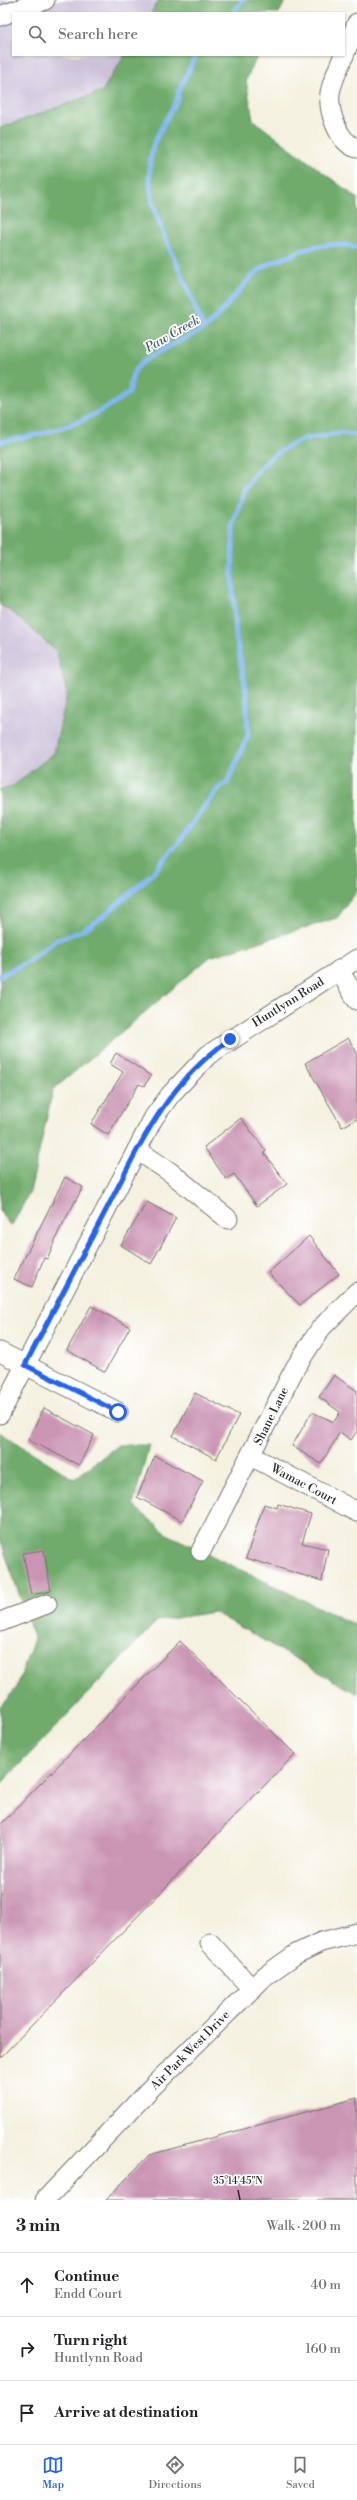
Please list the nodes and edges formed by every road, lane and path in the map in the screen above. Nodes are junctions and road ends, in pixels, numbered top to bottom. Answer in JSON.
{"nodes":[{"id":1,"x":45,"y":0,"type":"edge"},
{"id":2,"x":0,"y":16,"type":"edge"},
{"id":3,"x":357,"y":23,"type":"edge"},
{"id":4,"x":345,"y":53,"type":"edge"},
{"id":5,"x":344,"y":56,"type":"edge"},
{"id":6,"x":357,"y":148,"type":"edge"},
{"id":7,"x":357,"y":959,"type":"edge"},
{"id":8,"x":339,"y":970,"type":"junction"},
{"id":9,"x":357,"y":1000,"type":"edge"},
{"id":10,"x":137,"y":1150,"type":"junction"},
{"id":11,"x":228,"y":1219,"type":"dead end"},
{"id":12,"x":357,"y":1292,"type":"edge"},
{"id":13,"x":0,"y":1352,"type":"edge"},
{"id":14,"x":25,"y":1365,"type":"junction"},
{"id":15,"x":118,"y":1412,"type":"dead end"},
{"id":16,"x":0,"y":1414,"type":"edge"},
{"id":17,"x":251,"y":1456,"type":"junction"},
{"id":18,"x":357,"y":1512,"type":"edge"},
{"id":19,"x":202,"y":1551,"type":"dead end"},
{"id":20,"x":47,"y":1604,"type":"dead end"},
{"id":21,"x":0,"y":1622,"type":"edge"},
{"id":22,"x":357,"y":1933,"type":"edge"},
{"id":23,"x":210,"y":1943,"type":"dead end"},
{"id":24,"x":252,"y":1989,"type":"junction"},
{"id":25,"x":45,"y":2200,"type":"edge"}],
"edges":[{"from":1,"to":2,"type":"street"},
{"from":3,"to":4,"type":"street"},
{"from":5,"to":6,"type":"street"},
{"from":7,"to":8,"type":"street","name":"Huntlynn Road"},
{"from":8,"to":9,"type":"street"},
{"from":8,"to":10,"type":"street","name":"Huntlynn Road"},
{"from":10,"to":11,"type":"street"},
{"from":10,"to":14,"type":"street","name":"Huntlynn Road"},
{"from":12,"to":17,"type":"street","name":"Shane Lane"},
{"from":13,"to":14,"type":"street"},
{"from":14,"to":15,"type":"street"},
{"from":14,"to":16,"type":"street","name":"Huntlynn Road"},
{"from":17,"to":18,"type":"street","name":"Wamac Court"},
{"from":17,"to":19,"type":"street","name":"Shane Lane"},
{"from":20,"to":21,"type":"street"},
{"from":22,"to":24,"type":"street","name":"Air Park West Drive"},
{"from":23,"to":24,"type":"street"},
{"from":24,"to":25,"type":"street","name":"Air Park West Drive"}]}
